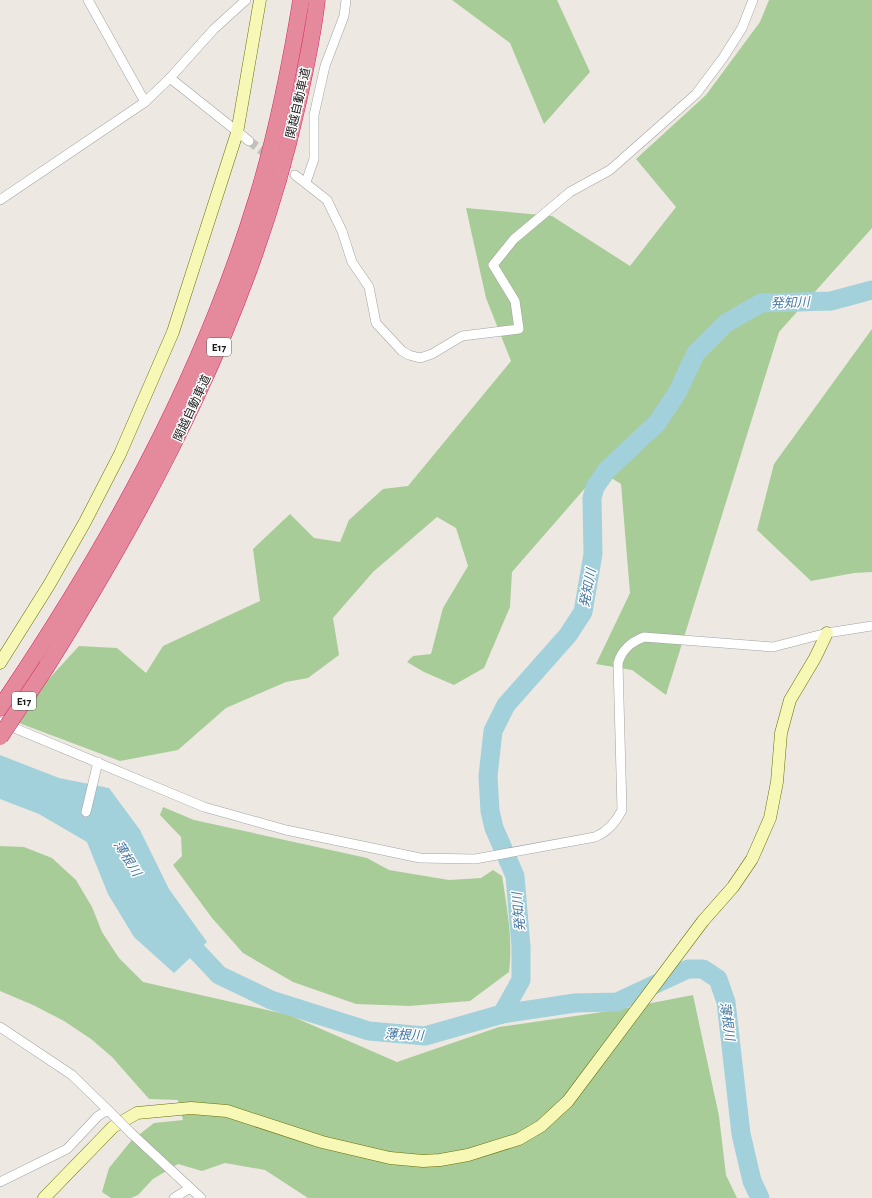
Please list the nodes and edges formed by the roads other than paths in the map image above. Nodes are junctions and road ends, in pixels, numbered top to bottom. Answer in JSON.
{"nodes":[{"id":1,"x":88,"y":0,"type":"edge"},
{"id":2,"x":246,"y":0,"type":"edge"},
{"id":3,"x":260,"y":0,"type":"edge"},
{"id":4,"x":301,"y":0,"type":"edge"},
{"id":5,"x":317,"y":0,"type":"edge"},
{"id":6,"x":346,"y":0,"type":"edge"},
{"id":7,"x":753,"y":0,"type":"edge"},
{"id":8,"x":170,"y":78,"type":"junction"},
{"id":9,"x":145,"y":102,"type":"junction"},
{"id":10,"x":238,"y":133,"type":"junction"},
{"id":11,"x":249,"y":141,"type":"tunnel mouth"},
{"id":12,"x":295,"y":175,"type":"tunnel mouth"},
{"id":13,"x":306,"y":182,"type":"junction"},
{"id":14,"x":0,"y":200,"type":"edge"},
{"id":15,"x":872,"y":626,"type":"edge"},
{"id":16,"x":827,"y":633,"type":"junction"},
{"id":17,"x":0,"y":663,"type":"edge"},
{"id":18,"x":40,"y":663,"type":"junction"},
{"id":19,"x":0,"y":708,"type":"edge"},
{"id":20,"x":0,"y":722,"type":"edge"},
{"id":21,"x":0,"y":737,"type":"edge"},
{"id":22,"x":98,"y":762,"type":"junction"},
{"id":23,"x":86,"y":812,"type":"dead end"},
{"id":24,"x":0,"y":1027,"type":"edge"},
{"id":25,"x":109,"y":1111,"type":"junction"},
{"id":26,"x":0,"y":1182,"type":"edge"},
{"id":27,"x":190,"y":1188,"type":"junction"},
{"id":28,"x":44,"y":1198,"type":"edge"},
{"id":29,"x":174,"y":1198,"type":"edge"},
{"id":30,"x":201,"y":1198,"type":"edge"}],
"edges":[{"from":1,"to":9,"type":"street"},
{"from":2,"to":8,"type":"street"},
{"from":3,"to":10,"type":"street"},
{"from":4,"to":18,"type":"highway","name":"関越自動車道","number":"E17"},
{"from":5,"to":18,"type":"highway","name":"関越自動車道","number":"E17"},
{"from":6,"to":13,"type":"street"},
{"from":7,"to":13,"type":"street"},
{"from":8,"to":9,"type":"street"},
{"from":8,"to":10,"type":"street"},
{"from":9,"to":14,"type":"street"},
{"from":10,"to":11,"type":"street"},
{"from":10,"to":17,"type":"street"},
{"from":12,"to":13,"type":"street"},
{"from":15,"to":16,"type":"street"},
{"from":16,"to":22,"type":"street"},
{"from":16,"to":28,"type":"street"},
{"from":18,"to":19,"type":"highway","name":"関越自動車道","number":"E17"},
{"from":18,"to":21,"type":"highway","name":"関越自動車道","number":"E17","bridge":true},
{"from":20,"to":22,"type":"street"},
{"from":22,"to":23,"type":"street"},
{"from":24,"to":25,"type":"street"},
{"from":25,"to":26,"type":"street"},
{"from":25,"to":27,"type":"street","bridge":true},
{"from":27,"to":29,"type":"street"},
{"from":27,"to":30,"type":"street"}]}
